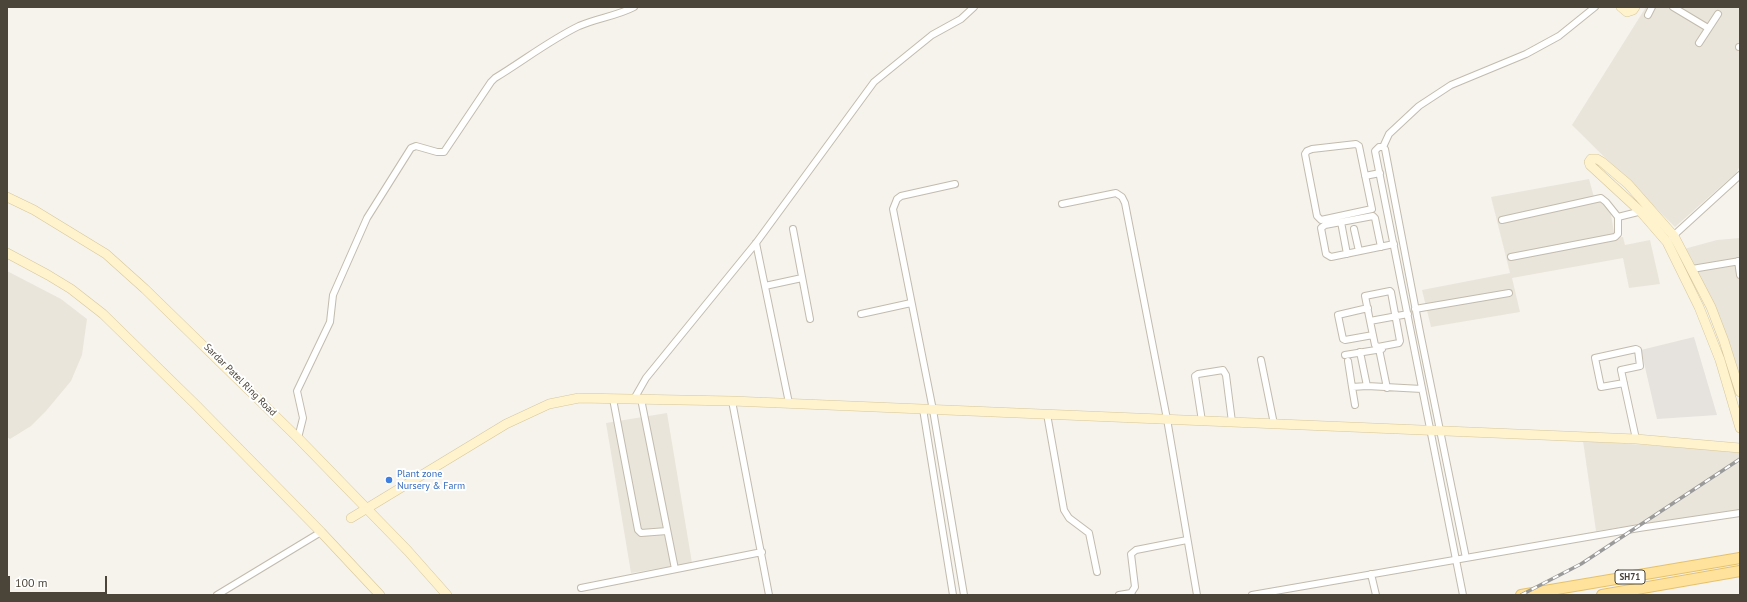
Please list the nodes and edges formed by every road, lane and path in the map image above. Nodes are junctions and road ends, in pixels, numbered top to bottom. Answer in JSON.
{"nodes":[{"id":1,"x":634,"y":7,"type":"edge"},
{"id":2,"x":974,"y":7,"type":"edge"},
{"id":3,"x":1595,"y":7,"type":"edge"},
{"id":4,"x":1621,"y":7,"type":"edge"},
{"id":5,"x":1635,"y":7,"type":"edge"},
{"id":6,"x":1652,"y":7,"type":"edge"},
{"id":7,"x":1673,"y":7,"type":"edge"},
{"id":8,"x":1718,"y":14,"type":"dead end"},
{"id":9,"x":1648,"y":15,"type":"dead end"},
{"id":10,"x":1708,"y":28,"type":"junction"},
{"id":11,"x":1699,"y":43,"type":"dead end"},
{"id":12,"x":1383,"y":147,"type":"junction"},
{"id":13,"x":1380,"y":173,"type":"junction"},
{"id":14,"x":1740,"y":175,"type":"edge"},
{"id":15,"x":1365,"y":176,"type":"junction"},
{"id":16,"x":954,"y":184,"type":"dead end"},
{"id":17,"x":7,"y":197,"type":"edge"},
{"id":18,"x":1062,"y":204,"type":"dead end"},
{"id":19,"x":1648,"y":204,"type":"junction"},
{"id":20,"x":1641,"y":212,"type":"junction"},
{"id":21,"x":1618,"y":217,"type":"junction"},
{"id":22,"x":1502,"y":220,"type":"dead end"},
{"id":23,"x":1390,"y":221,"type":"junction"},
{"id":24,"x":1341,"y":222,"type":"junction"},
{"id":25,"x":1376,"y":224,"type":"junction"},
{"id":26,"x":793,"y":229,"type":"dead end"},
{"id":27,"x":1354,"y":229,"type":"dead end"},
{"id":28,"x":1670,"y":239,"type":"junction"},
{"id":29,"x":756,"y":243,"type":"junction"},
{"id":30,"x":1394,"y":244,"type":"junction"},
{"id":31,"x":1381,"y":246,"type":"junction"},
{"id":32,"x":1359,"y":251,"type":"junction"},
{"id":33,"x":7,"y":253,"type":"edge"},
{"id":34,"x":1347,"y":254,"type":"junction"},
{"id":35,"x":1512,"y":257,"type":"dead end"},
{"id":36,"x":1739,"y":261,"type":"edge"},
{"id":37,"x":1692,"y":269,"type":"junction"},
{"id":38,"x":1740,"y":275,"type":"edge"},
{"id":39,"x":802,"y":278,"type":"junction"},
{"id":40,"x":765,"y":286,"type":"junction"},
{"id":41,"x":1509,"y":293,"type":"dead end"},
{"id":42,"x":911,"y":303,"type":"junction"},
{"id":43,"x":1711,"y":307,"type":"junction"},
{"id":44,"x":1368,"y":308,"type":"junction"},
{"id":45,"x":1416,"y":309,"type":"junction"},
{"id":46,"x":1701,"y":311,"type":"junction"},
{"id":47,"x":861,"y":314,"type":"dead end"},
{"id":48,"x":1408,"y":314,"type":"junction"},
{"id":49,"x":1396,"y":316,"type":"junction"},
{"id":50,"x":810,"y":319,"type":"dead end"},
{"id":51,"x":1370,"y":321,"type":"junction"},
{"id":52,"x":1373,"y":335,"type":"junction"},
{"id":53,"x":1395,"y":347,"type":"dead end"},
{"id":54,"x":1379,"y":349,"type":"junction"},
{"id":55,"x":1360,"y":352,"type":"junction"},
{"id":56,"x":1260,"y":360,"type":"dead end"},
{"id":57,"x":1624,"y":383,"type":"junction"},
{"id":58,"x":1367,"y":386,"type":"junction"},
{"id":59,"x":1352,"y":387,"type":"junction"},
{"id":60,"x":1387,"y":388,"type":"junction"},
{"id":61,"x":1422,"y":389,"type":"junction"},
{"id":62,"x":1740,"y":392,"type":"edge"},
{"id":63,"x":613,"y":399,"type":"junction"},
{"id":64,"x":638,"y":399,"type":"junction"},
{"id":65,"x":732,"y":401,"type":"junction"},
{"id":66,"x":789,"y":403,"type":"junction"},
{"id":67,"x":1355,"y":405,"type":"dead end"},
{"id":68,"x":928,"y":410,"type":"junction"},
{"id":69,"x":1047,"y":414,"type":"junction"},
{"id":70,"x":1167,"y":419,"type":"junction"},
{"id":71,"x":1202,"y":421,"type":"junction"},
{"id":72,"x":1232,"y":422,"type":"junction"},
{"id":73,"x":1274,"y":424,"type":"junction"},
{"id":74,"x":1740,"y":428,"type":"edge"},
{"id":75,"x":1436,"y":430,"type":"junction"},
{"id":76,"x":298,"y":438,"type":"junction"},
{"id":77,"x":1636,"y":439,"type":"junction"},
{"id":78,"x":1739,"y":446,"type":"edge"},
{"id":79,"x":366,"y":508,"type":"junction"},
{"id":80,"x":1740,"y":513,"type":"edge"},
{"id":81,"x":351,"y":518,"type":"dead end"},
{"id":82,"x":667,"y":531,"type":"junction"},
{"id":83,"x":321,"y":532,"type":"junction"},
{"id":84,"x":1187,"y":540,"type":"junction"},
{"id":85,"x":762,"y":552,"type":"junction"},
{"id":86,"x":1466,"y":558,"type":"junction"},
{"id":87,"x":1740,"y":558,"type":"edge"},
{"id":88,"x":1456,"y":560,"type":"junction"},
{"id":89,"x":675,"y":569,"type":"junction"},
{"id":90,"x":1740,"y":571,"type":"edge"},
{"id":91,"x":1097,"y":572,"type":"dead end"},
{"id":92,"x":1371,"y":574,"type":"junction"},
{"id":93,"x":581,"y":588,"type":"dead end"},
{"id":94,"x":1647,"y":591,"type":"edge"},
{"id":95,"x":1131,"y":594,"type":"edge"},
{"id":96,"x":1269,"y":594,"type":"edge"},
{"id":97,"x":218,"y":595,"type":"edge"},
{"id":98,"x":380,"y":595,"type":"edge"},
{"id":99,"x":447,"y":595,"type":"edge"},
{"id":100,"x":769,"y":595,"type":"edge"},
{"id":101,"x":953,"y":595,"type":"edge"},
{"id":102,"x":964,"y":595,"type":"edge"},
{"id":103,"x":1119,"y":595,"type":"edge"},
{"id":104,"x":1196,"y":595,"type":"edge"},
{"id":105,"x":1252,"y":595,"type":"edge"},
{"id":106,"x":1376,"y":595,"type":"edge"},
{"id":107,"x":1463,"y":595,"type":"edge"},
{"id":108,"x":1521,"y":595,"type":"edge"},
{"id":109,"x":1602,"y":595,"type":"edge"}],
"edges":[{"from":1,"to":76,"type":"street"},
{"from":2,"to":29,"type":"street"},
{"from":3,"to":12,"type":"street"},
{"from":4,"to":5,"type":"street"},
{"from":6,"to":9,"type":"street"},
{"from":7,"to":10,"type":"street"},
{"from":8,"to":10,"type":"street"},
{"from":10,"to":11,"type":"street"},
{"from":12,"to":13,"type":"street"},
{"from":12,"to":45,"type":"street"},
{"from":13,"to":15,"type":"street"},
{"from":13,"to":23,"type":"street"},
{"from":14,"to":28,"type":"street"},
{"from":15,"to":15,"type":"street"},
{"from":16,"to":42,"type":"street"},
{"from":17,"to":76,"type":"street","name":"Sardar Patel Ring Road"},
{"from":18,"to":70,"type":"street"},
{"from":19,"to":20,"type":"street"},
{"from":19,"to":20,"type":"street"},
{"from":19,"to":28,"type":"street"},
{"from":20,"to":21,"type":"street"},
{"from":20,"to":28,"type":"street"},
{"from":21,"to":22,"type":"street"},
{"from":21,"to":35,"type":"street"},
{"from":23,"to":25,"type":"street"},
{"from":23,"to":30,"type":"street"},
{"from":24,"to":25,"type":"street"},
{"from":24,"to":34,"type":"street"},
{"from":24,"to":34,"type":"street"},
{"from":25,"to":31,"type":"street"},
{"from":26,"to":39,"type":"street"},
{"from":27,"to":32,"type":"street"},
{"from":28,"to":37,"type":"street"},
{"from":28,"to":46,"type":"street"},
{"from":29,"to":40,"type":"street"},
{"from":29,"to":64,"type":"street"},
{"from":30,"to":31,"type":"street"},
{"from":30,"to":48,"type":"street"},
{"from":31,"to":32,"type":"street"},
{"from":32,"to":34,"type":"street"},
{"from":33,"to":83,"type":"street"},
{"from":36,"to":37,"type":"street"},
{"from":36,"to":38,"type":"street"},
{"from":37,"to":43,"type":"street"},
{"from":39,"to":40,"type":"street"},
{"from":39,"to":50,"type":"street"},
{"from":40,"to":66,"type":"street"},
{"from":41,"to":45,"type":"street"},
{"from":42,"to":47,"type":"street"},
{"from":42,"to":68,"type":"street"},
{"from":43,"to":46,"type":"street"},
{"from":43,"to":62,"type":"street"},
{"from":44,"to":49,"type":"street"},
{"from":44,"to":51,"type":"street"},
{"from":44,"to":52,"type":"street"},
{"from":45,"to":75,"type":"street"},
{"from":46,"to":74,"type":"street"},
{"from":48,"to":49,"type":"street"},
{"from":48,"to":61,"type":"street"},
{"from":49,"to":51,"type":"street"},
{"from":49,"to":52,"type":"street"},
{"from":51,"to":52,"type":"street"},
{"from":53,"to":54,"type":"street"},
{"from":54,"to":55,"type":"street"},
{"from":54,"to":60,"type":"street"},
{"from":55,"to":58,"type":"street"},
{"from":55,"to":59,"type":"street"},
{"from":56,"to":73,"type":"street"},
{"from":57,"to":57,"type":"street"},
{"from":57,"to":77,"type":"street"},
{"from":58,"to":59,"type":"street"},
{"from":58,"to":60,"type":"street"},
{"from":59,"to":67,"type":"street"},
{"from":60,"to":61,"type":"street"},
{"from":61,"to":75,"type":"street"},
{"from":63,"to":64,"type":"street"},
{"from":63,"to":79,"type":"street"},
{"from":63,"to":82,"type":"street"},
{"from":64,"to":65,"type":"street"},
{"from":64,"to":82,"type":"street"},
{"from":65,"to":66,"type":"street"},
{"from":65,"to":85,"type":"street"},
{"from":66,"to":68,"type":"street"},
{"from":68,"to":69,"type":"street"},
{"from":68,"to":101,"type":"street"},
{"from":68,"to":102,"type":"street"},
{"from":69,"to":70,"type":"street"},
{"from":69,"to":91,"type":"street"},
{"from":70,"to":71,"type":"street"},
{"from":70,"to":84,"type":"street"},
{"from":71,"to":72,"type":"street"},
{"from":71,"to":72,"type":"street"},
{"from":72,"to":73,"type":"street"},
{"from":73,"to":75,"type":"street"},
{"from":75,"to":77,"type":"street"},
{"from":75,"to":86,"type":"street"},
{"from":75,"to":88,"type":"street"},
{"from":76,"to":79,"type":"street","name":"Sardar Patel Ring Road"},
{"from":77,"to":78,"type":"street"},
{"from":79,"to":81,"type":"street"},
{"from":79,"to":99,"type":"street","name":"Sardar Patel Ring Road"},
{"from":80,"to":86,"type":"street"},
{"from":82,"to":89,"type":"street"},
{"from":83,"to":97,"type":"street"},
{"from":83,"to":98,"type":"street"},
{"from":84,"to":95,"type":"street"},
{"from":84,"to":104,"type":"street"},
{"from":85,"to":89,"type":"street"},
{"from":85,"to":100,"type":"street"},
{"from":86,"to":88,"type":"street"},
{"from":87,"to":108,"type":"main road","number":"SH71"},
{"from":88,"to":92,"type":"street"},
{"from":88,"to":107,"type":"street"},
{"from":89,"to":93,"type":"street"},
{"from":90,"to":94,"type":"main road","number":"SH71"},
{"from":92,"to":96,"type":"street"},
{"from":92,"to":106,"type":"street"},
{"from":94,"to":109,"type":"main road","number":"SH71"},
{"from":95,"to":103,"type":"street"},
{"from":96,"to":105,"type":"street"}]}
